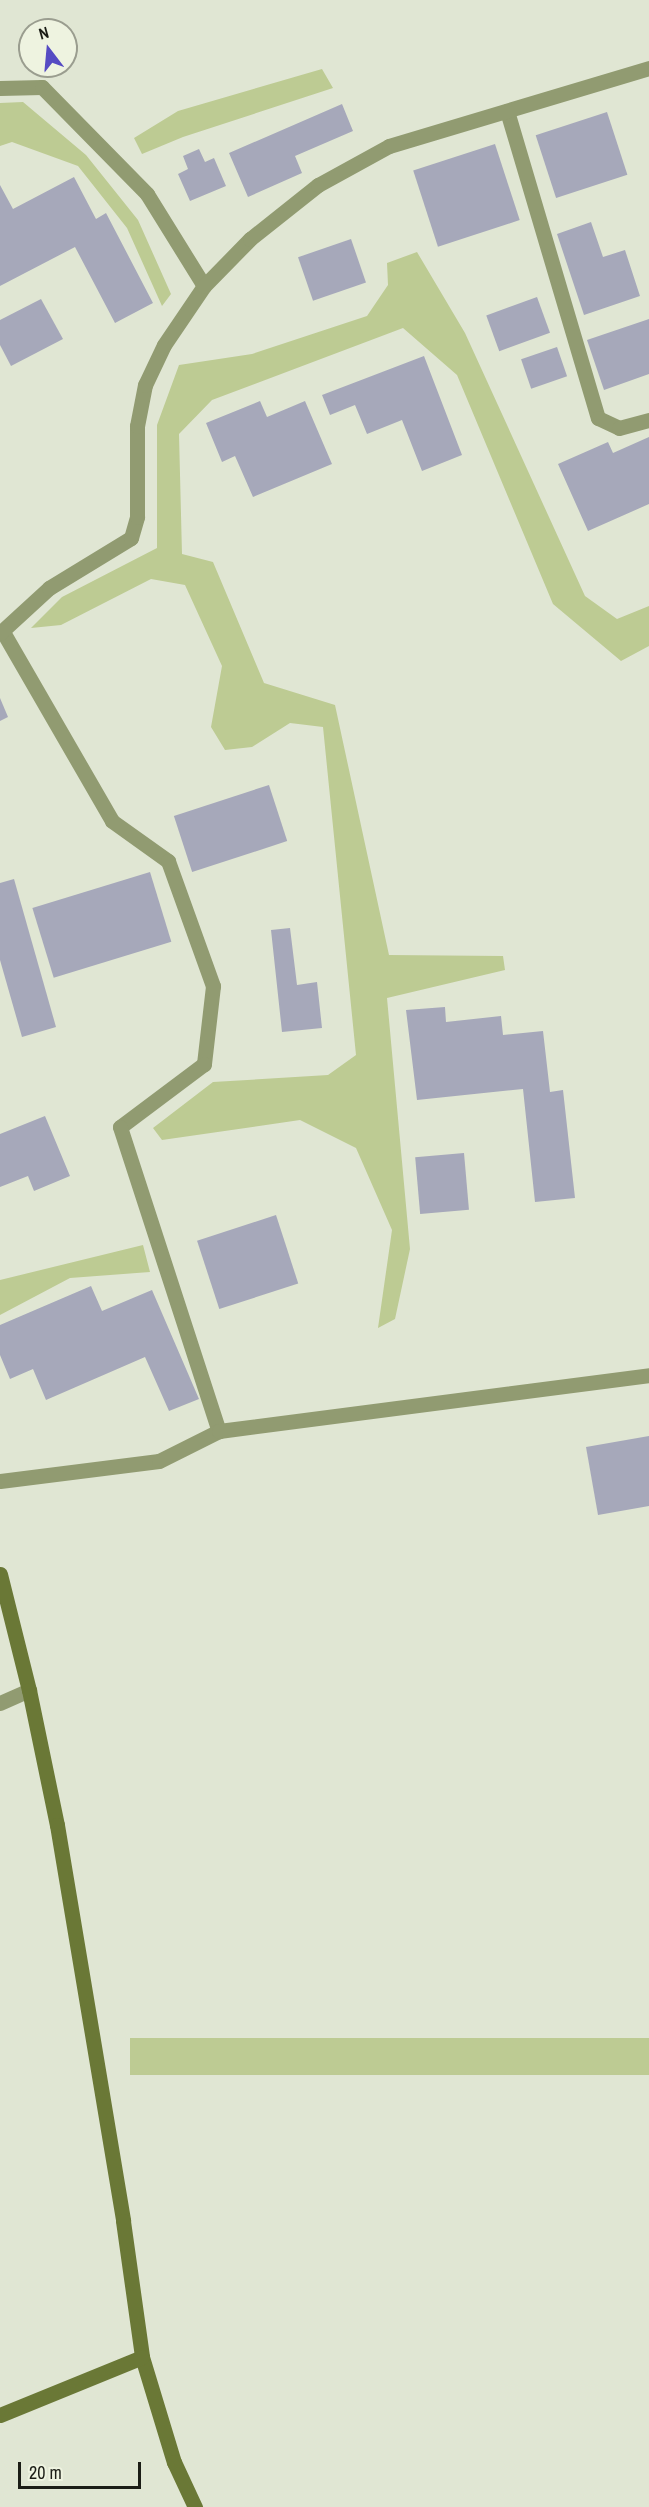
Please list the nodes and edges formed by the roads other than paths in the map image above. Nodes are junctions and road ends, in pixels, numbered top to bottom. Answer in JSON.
{"nodes":[{"id":1,"x":649,"y":68,"type":"edge"},
{"id":2,"x":0,"y":88,"type":"edge"},
{"id":3,"x":507,"y":111,"type":"junction"},
{"id":4,"x":204,"y":286,"type":"junction"},
{"id":5,"x":649,"y":420,"type":"edge"},
{"id":6,"x":2,"y":633,"type":"edge"},
{"id":7,"x":649,"y":1375,"type":"edge"},
{"id":8,"x":219,"y":1431,"type":"junction"},
{"id":9,"x":0,"y":1481,"type":"edge"},
{"id":10,"x":0,"y":1574,"type":"edge"},
{"id":11,"x":29,"y":1690,"type":"junction"},
{"id":12,"x":0,"y":1703,"type":"edge"},
{"id":13,"x":142,"y":2357,"type":"junction"},
{"id":14,"x":0,"y":2415,"type":"edge"},
{"id":15,"x":195,"y":2507,"type":"edge"}],
"edges":[{"from":1,"to":3,"type":"street"},
{"from":2,"to":4,"type":"street"},
{"from":3,"to":4,"type":"street"},
{"from":3,"to":5,"type":"street"},
{"from":4,"to":6,"type":"street"},
{"from":6,"to":8,"type":"street"},
{"from":7,"to":8,"type":"street"},
{"from":8,"to":9,"type":"street"},
{"from":10,"to":11,"type":"street"},
{"from":11,"to":12,"type":"street"},
{"from":11,"to":13,"type":"street"},
{"from":13,"to":14,"type":"street"},
{"from":13,"to":15,"type":"street"}]}
